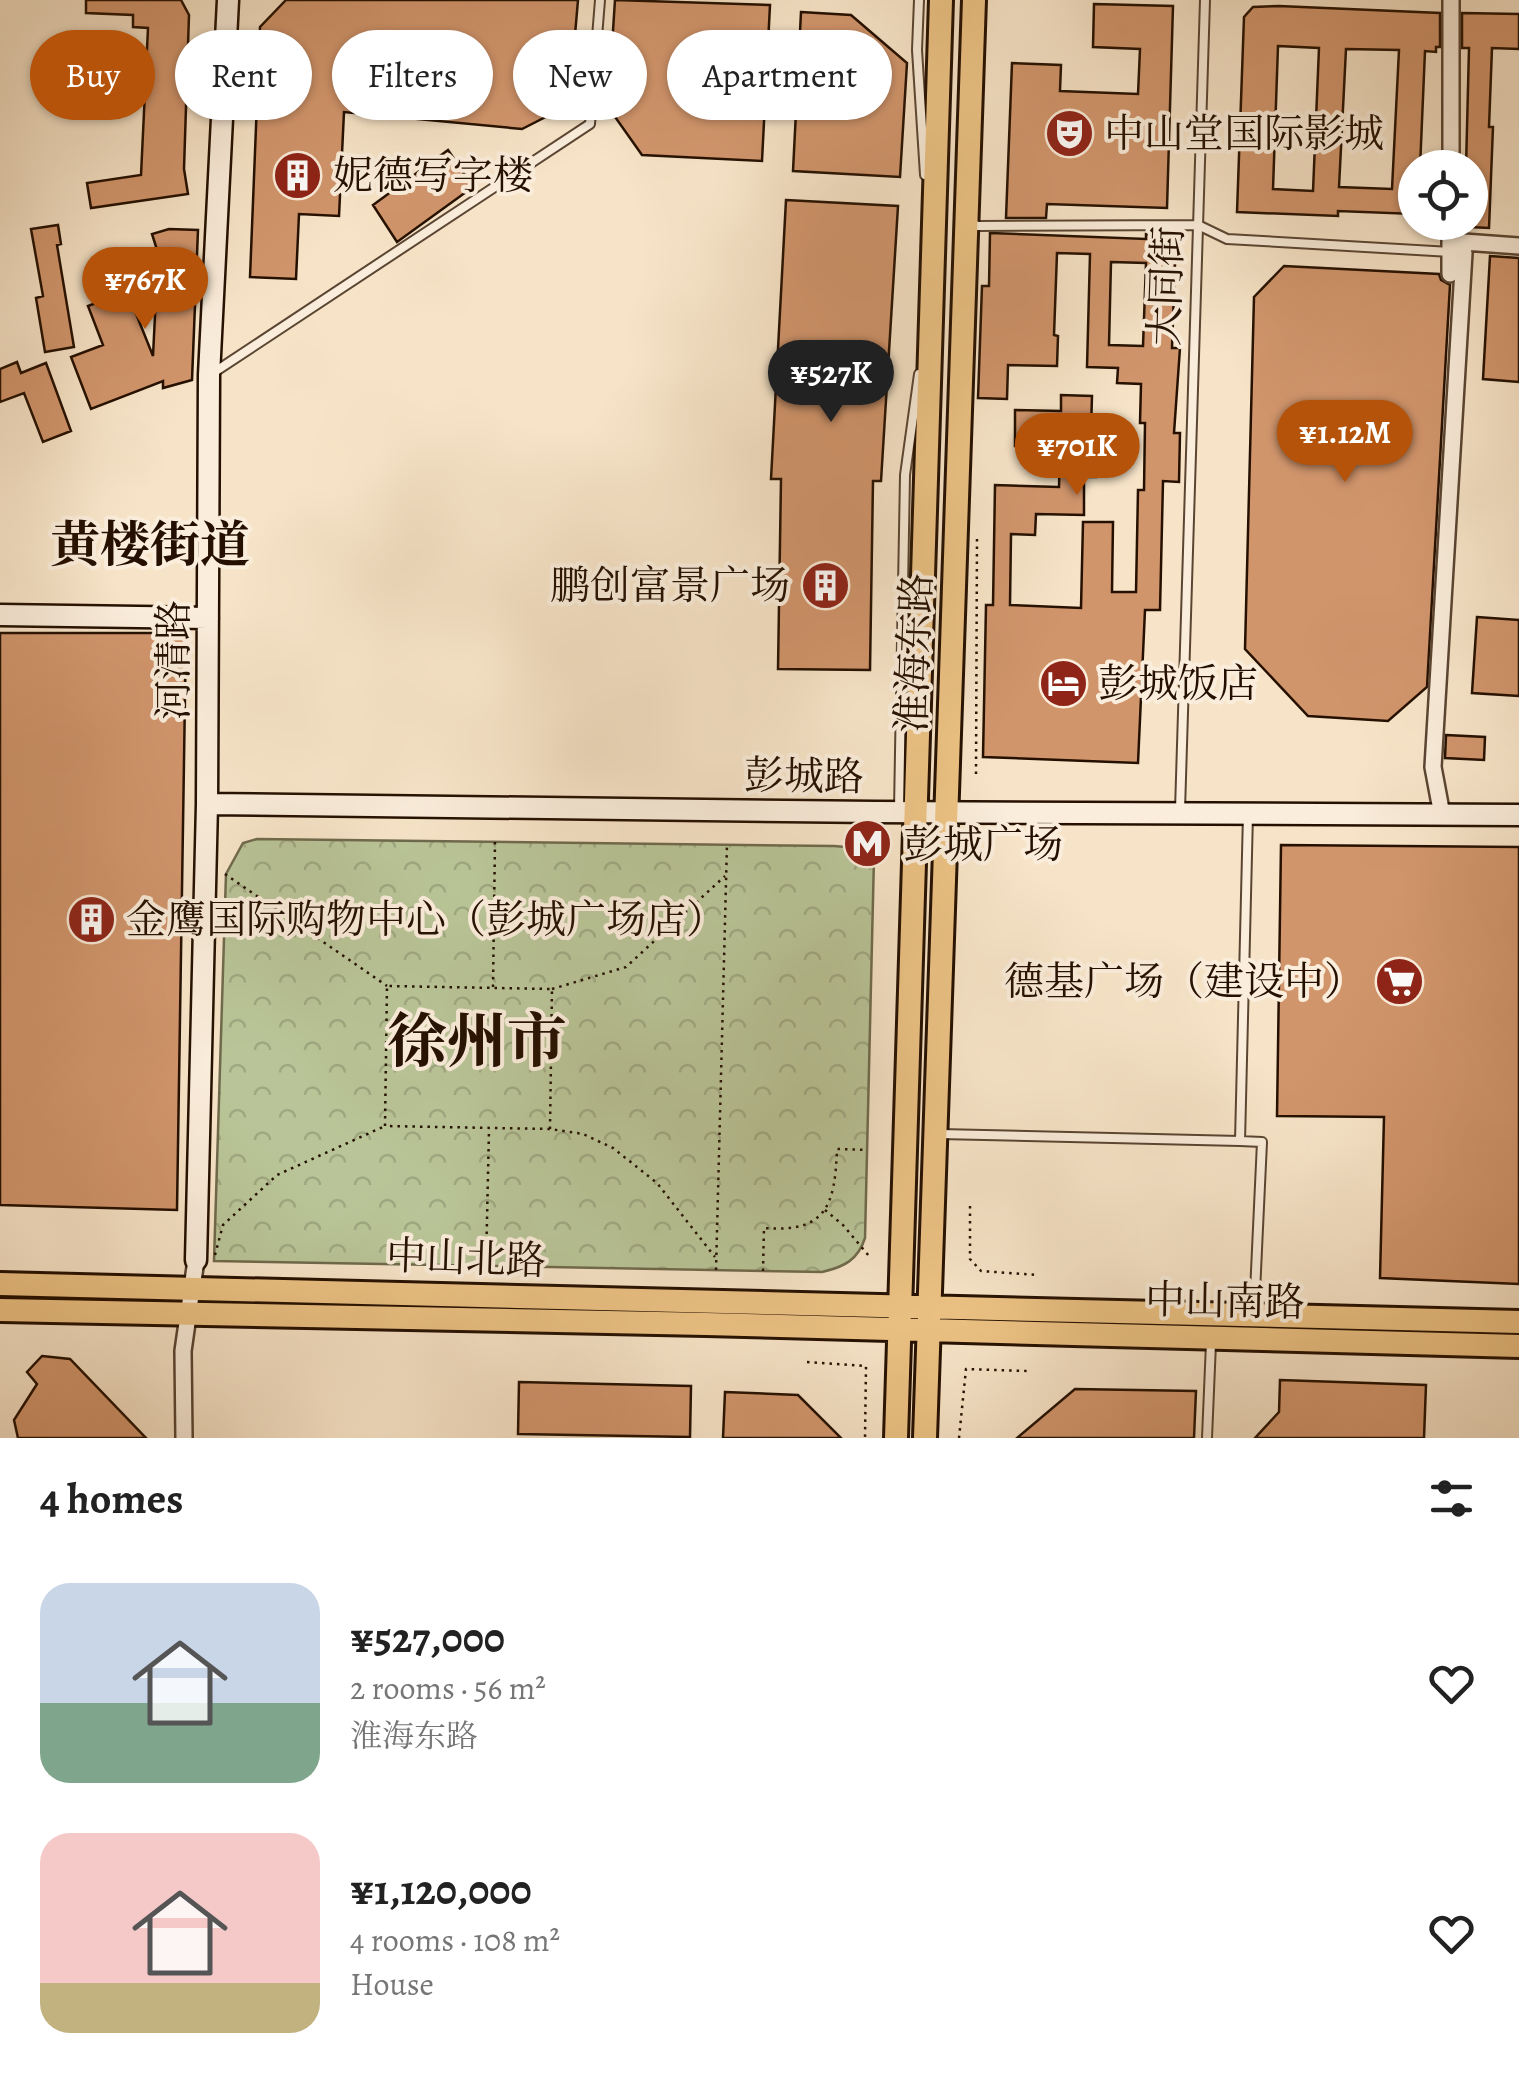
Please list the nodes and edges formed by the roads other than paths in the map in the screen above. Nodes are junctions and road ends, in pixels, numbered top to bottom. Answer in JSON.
{"nodes":[{"id":1,"x":228,"y":0,"type":"edge"},
{"id":2,"x":600,"y":0,"type":"edge"},
{"id":3,"x":919,"y":0,"type":"edge"},
{"id":4,"x":942,"y":0,"type":"edge"},
{"id":5,"x":974,"y":0,"type":"edge"},
{"id":6,"x":1204,"y":0,"type":"edge"},
{"id":7,"x":1452,"y":0,"type":"edge"},
{"id":8,"x":1451,"y":150,"type":"edge"},
{"id":9,"x":966,"y":221,"type":"junction"},
{"id":10,"x":1198,"y":224,"type":"junction"},
{"id":11,"x":1453,"y":240,"type":"edge"},
{"id":12,"x":1519,"y":246,"type":"edge"},
{"id":13,"x":1455,"y":249,"type":"junction"},
{"id":14,"x":1450,"y":274,"type":"dead end"},
{"id":15,"x":210,"y":375,"type":"junction"},
{"id":16,"x":0,"y":615,"type":"edge"},
{"id":17,"x":208,"y":618,"type":"junction"},
{"id":18,"x":207,"y":804,"type":"junction"},
{"id":19,"x":908,"y":812,"type":"junction"},
{"id":20,"x":946,"y":812,"type":"junction"},
{"id":21,"x":1180,"y":814,"type":"junction"},
{"id":22,"x":1248,"y":814,"type":"junction"},
{"id":23,"x":1442,"y":815,"type":"junction"},
{"id":24,"x":1519,"y":815,"type":"edge"},
{"id":25,"x":935,"y":1134,"type":"junction"},
{"id":26,"x":1240,"y":1141,"type":"junction"},
{"id":27,"x":205,"y":1260,"type":"joint"},
{"id":28,"x":0,"y":1284,"type":"edge"},
{"id":29,"x":190,"y":1288,"type":"junction"},
{"id":30,"x":0,"y":1310,"type":"edge"},
{"id":31,"x":186,"y":1312,"type":"junction"},
{"id":32,"x":1254,"y":1316,"type":"junction"},
{"id":33,"x":899,"y":1320,"type":"junction"},
{"id":34,"x":929,"y":1320,"type":"junction"},
{"id":35,"x":1519,"y":1322,"type":"edge"},
{"id":36,"x":1212,"y":1338,"type":"junction"},
{"id":37,"x":1519,"y":1346,"type":"edge"},
{"id":38,"x":184,"y":1438,"type":"edge"},
{"id":39,"x":896,"y":1438,"type":"edge"},
{"id":40,"x":925,"y":1438,"type":"edge"},
{"id":41,"x":1207,"y":1438,"type":"edge"}],
"edges":[{"from":1,"to":15,"type":"street","name":"河清路"},
{"from":2,"to":15,"type":"lane"},
{"from":3,"to":19,"type":"lane"},
{"from":4,"to":19,"type":"main road","name":"淮海东路"},
{"from":5,"to":9,"type":"main road","name":"淮海东路"},
{"from":6,"to":10,"type":"lane","name":"大同街"},
{"from":7,"to":8,"type":"street"},
{"from":9,"to":10,"type":"lane"},
{"from":9,"to":20,"type":"main road","name":"淮海东路"},
{"from":10,"to":13,"type":"lane"},
{"from":10,"to":21,"type":"lane","name":"大同街"},
{"from":11,"to":13,"type":"street"},
{"from":12,"to":13,"type":"street"},
{"from":13,"to":14,"type":"street"},
{"from":13,"to":23,"type":"street"},
{"from":15,"to":17,"type":"street","name":"河清路"},
{"from":16,"to":17,"type":"street"},
{"from":17,"to":18,"type":"street","name":"河清路"},
{"from":18,"to":19,"type":"street","name":"彭城路"},
{"from":18,"to":27,"type":"street","name":"河清路"},
{"from":19,"to":20,"type":"street","name":"彭城路"},
{"from":19,"to":33,"type":"main road","name":"淮海东路"},
{"from":20,"to":21,"type":"street","name":"彭城路"},
{"from":20,"to":25,"type":"main road","name":"淮海东路"},
{"from":21,"to":22,"type":"street","name":"彭城路"},
{"from":22,"to":23,"type":"street","name":"彭城路"},
{"from":22,"to":26,"type":"lane"},
{"from":23,"to":24,"type":"street","name":"彭城路"},
{"from":25,"to":26,"type":"lane"},
{"from":25,"to":34,"type":"main road","name":"淮海东路"},
{"from":26,"to":32,"type":"lane"},
{"from":27,"to":29,"type":"street"},
{"from":28,"to":29,"type":"main road","name":"中山北路"},
{"from":29,"to":31,"type":"street"},
{"from":29,"to":33,"type":"main road","name":"中山北路"},
{"from":30,"to":31,"type":"main road","name":"中山北路"},
{"from":31,"to":33,"type":"main road","name":"中山北路"},
{"from":31,"to":38,"type":"street"},
{"from":32,"to":34,"type":"main road","name":"中山南路"},
{"from":32,"to":35,"type":"main road","name":"中山南路"},
{"from":33,"to":34,"type":"main road","name":"中山北路"},
{"from":33,"to":39,"type":"main road","name":"淮海东路"},
{"from":34,"to":36,"type":"main road","name":"中山南路"},
{"from":34,"to":40,"type":"main road","name":"淮海东路"},
{"from":36,"to":37,"type":"main road","name":"中山南路"},
{"from":36,"to":41,"type":"lane"}]}
